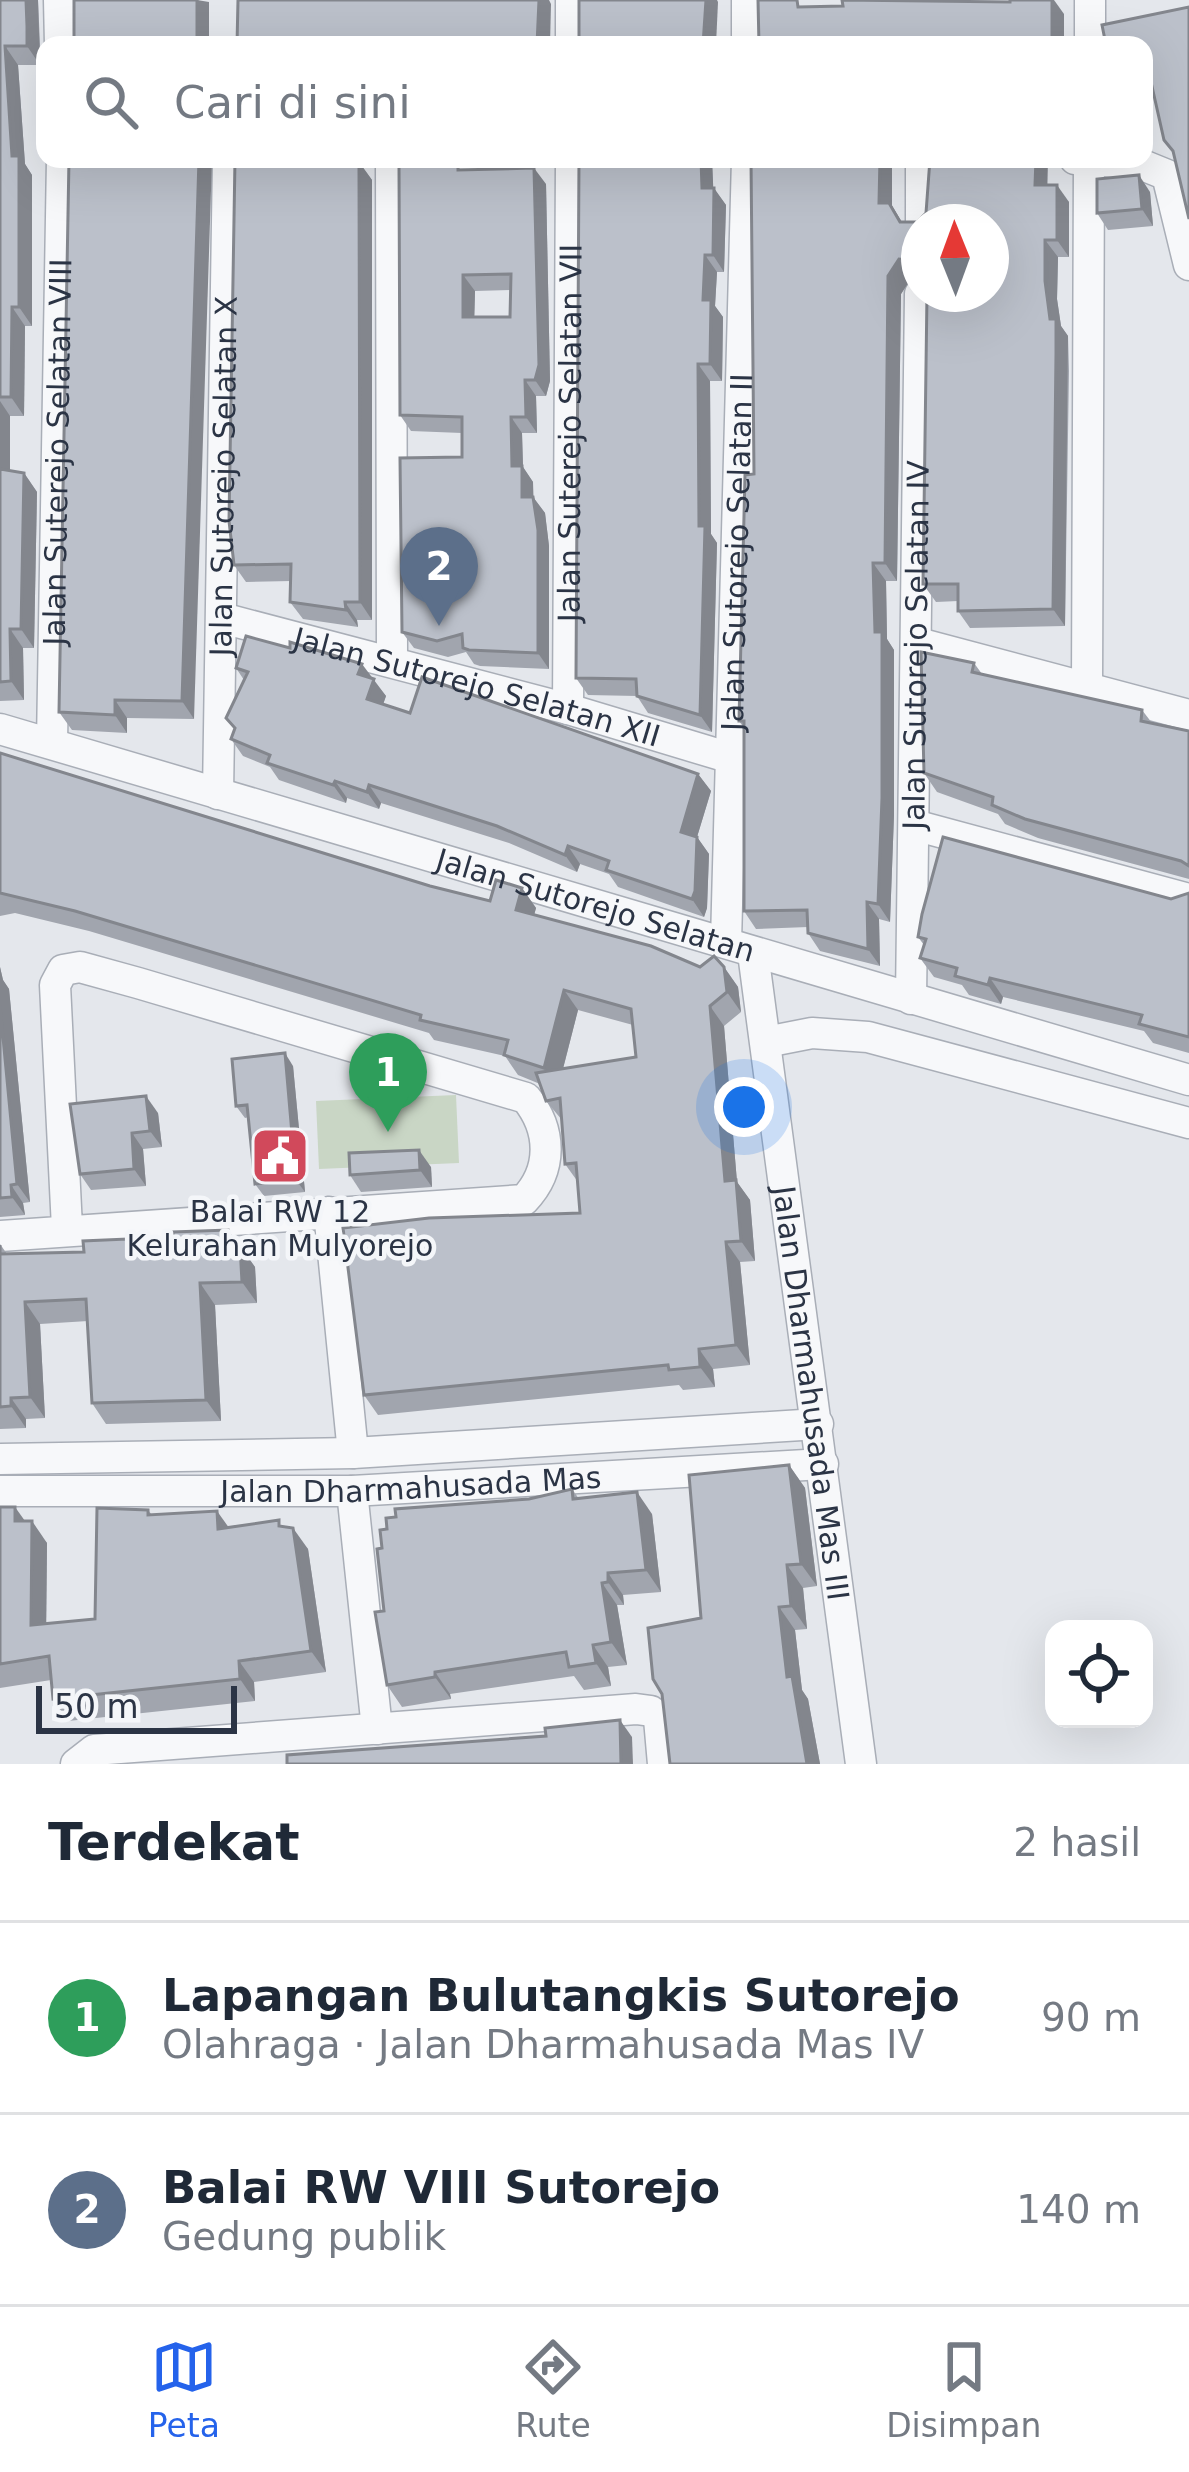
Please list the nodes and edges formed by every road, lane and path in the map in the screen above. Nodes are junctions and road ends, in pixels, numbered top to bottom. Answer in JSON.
{"nodes":[{"id":1,"x":59,"y":0,"type":"edge"},
{"id":2,"x":571,"y":0,"type":"edge"},
{"id":3,"x":747,"y":0,"type":"edge"},
{"id":4,"x":1090,"y":0,"type":"edge"},
{"id":5,"x":60,"y":36,"type":"edge"},
{"id":6,"x":571,"y":36,"type":"edge"},
{"id":7,"x":747,"y":36,"type":"edge"},
{"id":8,"x":1090,"y":36,"type":"edge"},
{"id":9,"x":62,"y":168,"type":"edge"},
{"id":10,"x":227,"y":168,"type":"edge"},
{"id":11,"x":391,"y":168,"type":"edge"},
{"id":12,"x":571,"y":168,"type":"edge"},
{"id":13,"x":747,"y":168,"type":"edge"},
{"id":14,"x":921,"y":168,"type":"edge"},
{"id":15,"x":1088,"y":168,"type":"edge"},
{"id":16,"x":1150,"y":168,"type":"edge"},
{"id":17,"x":921,"y":204,"type":"edge"},
{"id":18,"x":1189,"y":265,"type":"edge"},
{"id":19,"x":920,"y":312,"type":"edge"},
{"id":20,"x":222,"y":618,"type":"junction"},
{"id":21,"x":918,"y":643,"type":"junction"},
{"id":22,"x":392,"y":660,"type":"junction"},
{"id":23,"x":1087,"y":687,"type":"junction"},
{"id":24,"x":568,"y":709,"type":"junction"},
{"id":25,"x":1189,"y":715,"type":"edge"},
{"id":26,"x":0,"y":729,"type":"edge"},
{"id":27,"x":52,"y":743,"type":"junction"},
{"id":28,"x":734,"y":759,"type":"junction"},
{"id":29,"x":218,"y":794,"type":"junction"},
{"id":30,"x":914,"y":825,"type":"junction"},
{"id":31,"x":1189,"y":899,"type":"edge"},
{"id":32,"x":740,"y":948,"type":"junction"},
{"id":33,"x":910,"y":998,"type":"junction"},
{"id":34,"x":766,"y":1042,"type":"junction"},
{"id":35,"x":1189,"y":1081,"type":"edge"},
{"id":36,"x":1189,"y":1123,"type":"edge"},
{"id":37,"x":329,"y":1212,"type":"junction"},
{"id":38,"x":67,"y":1228,"type":"junction"},
{"id":39,"x":0,"y":1236,"type":"edge"},
{"id":40,"x":818,"y":1424,"type":"junction"},
{"id":41,"x":353,"y":1453,"type":"junction"},
{"id":42,"x":0,"y":1460,"type":"edge"},
{"id":43,"x":823,"y":1464,"type":"junction"},
{"id":44,"x":0,"y":1491,"type":"edge"},
{"id":45,"x":352,"y":1491,"type":"junction"},
{"id":46,"x":377,"y":1730,"type":"junction"},
{"id":47,"x":76,"y":1764,"type":"edge"},
{"id":48,"x":663,"y":1764,"type":"edge"},
{"id":49,"x":861,"y":1764,"type":"edge"}],
"edges":[{"from":1,"to":5,"type":"street"},
{"from":2,"to":6,"type":"street"},
{"from":3,"to":7,"type":"street"},
{"from":4,"to":8,"type":"street"},
{"from":9,"to":27,"type":"street","name":"Jalan Suterejo Selatan VIII"},
{"from":10,"to":20,"type":"street","name":"Jalan Sutorejo Selatan X"},
{"from":11,"to":22,"type":"street"},
{"from":12,"to":24,"type":"street","name":"Jalan Suterejo Selatan VII"},
{"from":13,"to":28,"type":"street","name":"Jalan Sutorejo Selatan II"},
{"from":14,"to":17,"type":"street"},
{"from":15,"to":23,"type":"street"},
{"from":16,"to":18,"type":"street"},
{"from":19,"to":21,"type":"street","name":"Jalan Sutorejo Selatan IV"},
{"from":20,"to":22,"type":"street","name":"Jalan Sutorejo Selatan XII"},
{"from":20,"to":29,"type":"street","name":"Jalan Sutorejo Selatan X"},
{"from":21,"to":23,"type":"street"},
{"from":21,"to":30,"type":"street","name":"Jalan Sutorejo Selatan IV"},
{"from":22,"to":24,"type":"street","name":"Jalan Sutorejo Selatan XII"},
{"from":23,"to":25,"type":"street"},
{"from":24,"to":28,"type":"street","name":"Jalan Sutorejo Selatan XII"},
{"from":26,"to":27,"type":"street","name":"Jalan Sutorejo Selatan"},
{"from":27,"to":29,"type":"street","name":"Jalan Sutorejo Selatan"},
{"from":28,"to":32,"type":"street","name":"Jalan Sutorejo Selatan II"},
{"from":29,"to":32,"type":"street","name":"Jalan Sutorejo Selatan"},
{"from":30,"to":31,"type":"street"},
{"from":30,"to":33,"type":"street","name":"Jalan Sutorejo Selatan IV"},
{"from":32,"to":33,"type":"street","name":"Jalan Sutorejo Selatan"},
{"from":32,"to":34,"type":"street","name":"Jalan Dharmahusada Mas III"},
{"from":33,"to":35,"type":"street","name":"Jalan Sutorejo Selatan"},
{"from":34,"to":36,"type":"street"},
{"from":34,"to":40,"type":"street","name":"Jalan Dharmahusada Mas III"},
{"from":37,"to":38,"type":"street"},
{"from":37,"to":38,"type":"street"},
{"from":37,"to":41,"type":"street"},
{"from":38,"to":39,"type":"street"},
{"from":40,"to":41,"type":"street","name":"Jalan Dharmahusada Mas"},
{"from":40,"to":43,"type":"street","name":"Jalan Dharmahusada Mas III"},
{"from":41,"to":42,"type":"street","name":"Jalan Dharmahusada Mas"},
{"from":43,"to":45,"type":"street","name":"Jalan Dharmahusada Mas"},
{"from":43,"to":49,"type":"street","name":"Jalan Dharmahusada Mas III"},
{"from":44,"to":45,"type":"street","name":"Jalan Dharmahusada Mas"},
{"from":45,"to":46,"type":"street"},
{"from":46,"to":47,"type":"street"},
{"from":46,"to":48,"type":"street"}]}
